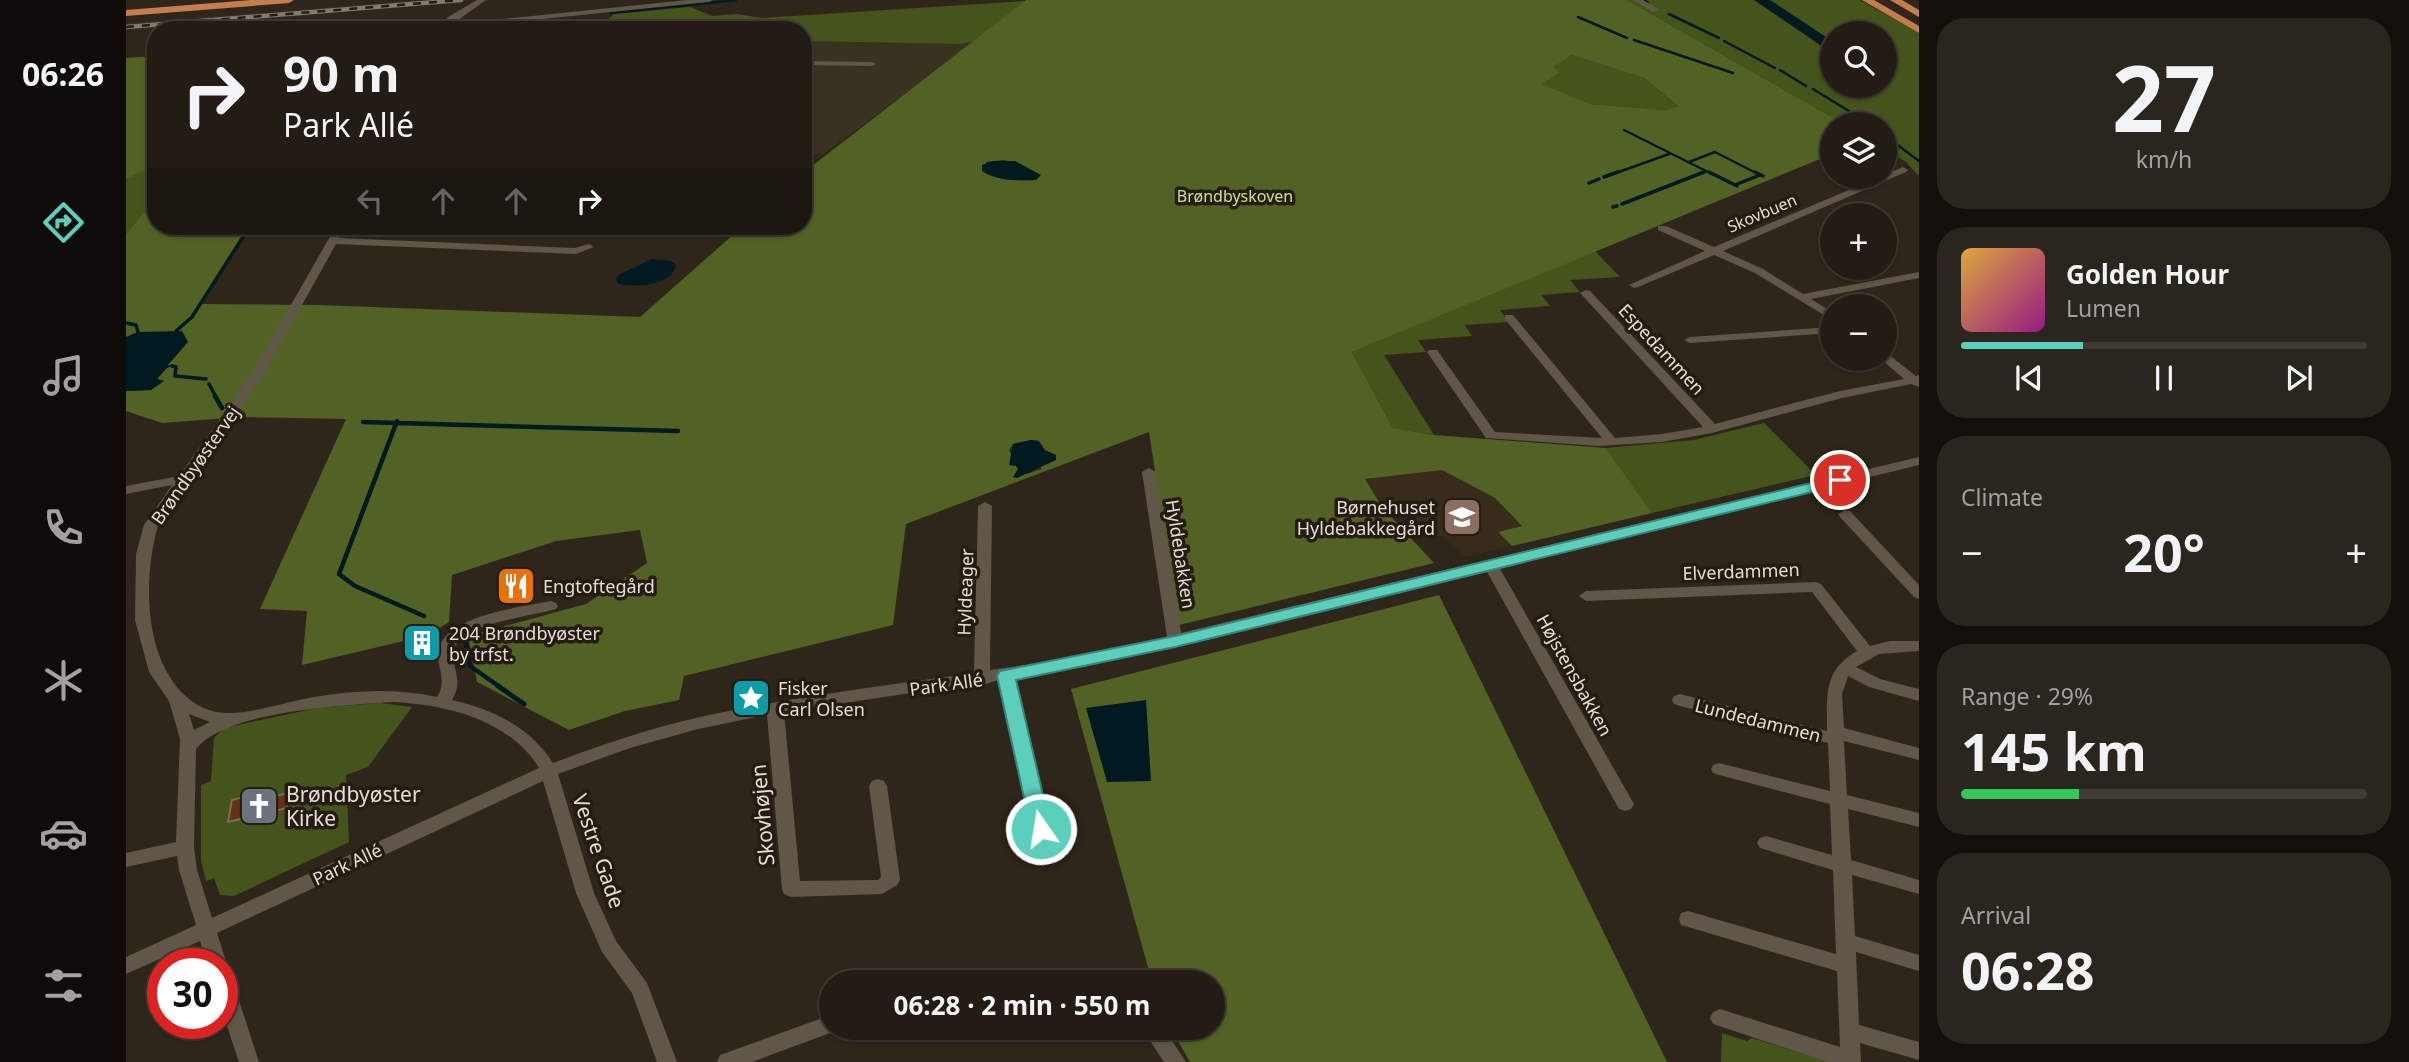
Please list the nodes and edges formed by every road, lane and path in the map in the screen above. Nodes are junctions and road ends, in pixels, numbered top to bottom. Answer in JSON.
{"nodes":[{"id":1,"x":216,"y":0,"type":"edge"},
{"id":2,"x":289,"y":0,"type":"edge"},
{"id":3,"x":709,"y":0,"type":"edge"},
{"id":4,"x":1637,"y":0,"type":"edge"},
{"id":5,"x":1867,"y":0,"type":"edge"},
{"id":6,"x":1878,"y":0,"type":"edge"},
{"id":7,"x":1895,"y":0,"type":"edge"},
{"id":8,"x":1901,"y":0,"type":"edge"},
{"id":9,"x":480,"y":1,"type":"edge"},
{"id":10,"x":126,"y":7,"type":"edge"},
{"id":11,"x":1656,"y":10,"type":"dead end"},
{"id":12,"x":126,"y":13,"type":"edge"},
{"id":13,"x":1919,"y":13,"type":"edge"},
{"id":14,"x":449,"y":21,"type":"edge"},
{"id":15,"x":502,"y":21,"type":"edge"},
{"id":16,"x":1919,"y":24,"type":"edge"},
{"id":17,"x":1919,"y":30,"type":"edge"},
{"id":18,"x":812,"y":63,"type":"edge"},
{"id":19,"x":872,"y":64,"type":"dead end"},
{"id":20,"x":1903,"y":170,"type":"dead end"},
{"id":21,"x":1662,"y":228,"type":"dead end"},
{"id":22,"x":336,"y":235,"type":"edge"},
{"id":23,"x":333,"y":241,"type":"junction"},
{"id":24,"x":589,"y":247,"type":"dead end"},
{"id":25,"x":1714,"y":250,"type":"junction"},
{"id":26,"x":1919,"y":275,"type":"edge"},
{"id":27,"x":1634,"y":285,"type":"dead end"},
{"id":28,"x":1586,"y":293,"type":"dead end"},
{"id":29,"x":1803,"y":298,"type":"junction"},
{"id":30,"x":1820,"y":309,"type":"edge"},
{"id":31,"x":1509,"y":317,"type":"dead end"},
{"id":32,"x":1820,"y":331,"type":"edge"},
{"id":33,"x":1690,"y":340,"type":"dead end"},
{"id":34,"x":1433,"y":352,"type":"dead end"},
{"id":35,"x":1897,"y":365,"type":"edge"},
{"id":36,"x":1917,"y":381,"type":"edge"},
{"id":37,"x":1712,"y":429,"type":"junction"},
{"id":38,"x":1612,"y":442,"type":"junction"},
{"id":39,"x":1919,"y":461,"type":"edge"},
{"id":40,"x":1149,"y":472,"type":"dead end"},
{"id":41,"x":184,"y":479,"type":"junction"},
{"id":42,"x":126,"y":490,"type":"edge"},
{"id":43,"x":985,"y":506,"type":"dead end"},
{"id":44,"x":1846,"y":514,"type":"dead end"},
{"id":45,"x":1491,"y":565,"type":"junction"},
{"id":46,"x":1919,"y":594,"type":"edge"},
{"id":47,"x":1586,"y":596,"type":"dead end"},
{"id":48,"x":551,"y":606,"type":"dead end"},
{"id":49,"x":1175,"y":642,"type":"junction"},
{"id":50,"x":1919,"y":646,"type":"edge"},
{"id":51,"x":1866,"y":652,"type":"junction"},
{"id":52,"x":1844,"y":667,"type":"junction"},
{"id":53,"x":1006,"y":676,"type":"junction"},
{"id":54,"x":982,"y":679,"type":"junction"},
{"id":55,"x":1919,"y":695,"type":"edge"},
{"id":56,"x":177,"y":700,"type":"junction"},
{"id":57,"x":1680,"y":700,"type":"dead end"},
{"id":58,"x":441,"y":703,"type":"junction"},
{"id":59,"x":775,"y":708,"type":"junction"},
{"id":60,"x":230,"y":719,"type":"junction"},
{"id":61,"x":1835,"y":736,"type":"junction"},
{"id":62,"x":189,"y":746,"type":"junction"},
{"id":63,"x":1919,"y":754,"type":"edge"},
{"id":64,"x":1719,"y":769,"type":"dead end"},
{"id":65,"x":549,"y":771,"type":"junction"},
{"id":66,"x":878,"y":786,"type":"dead end"},
{"id":67,"x":1838,"y":799,"type":"junction"},
{"id":68,"x":1625,"y":804,"type":"dead end"},
{"id":69,"x":1919,"y":820,"type":"edge"},
{"id":70,"x":1041,"y":829,"type":"dead end"},
{"id":71,"x":1766,"y":843,"type":"dead end"},
{"id":72,"x":185,"y":848,"type":"junction"},
{"id":73,"x":126,"y":860,"type":"edge"},
{"id":74,"x":1841,"y":866,"type":"junction"},
{"id":75,"x":1919,"y":887,"type":"edge"},
{"id":76,"x":1688,"y":919,"type":"dead end"},
{"id":77,"x":205,"y":930,"type":"junction"},
{"id":78,"x":1846,"y":942,"type":"junction"},
{"id":79,"x":211,"y":948,"type":"edge"},
{"id":80,"x":1919,"y":963,"type":"edge"},
{"id":81,"x":1846,"y":964,"type":"junction"},
{"id":82,"x":126,"y":965,"type":"edge"},
{"id":83,"x":1720,"y":1018,"type":"dead end"},
{"id":84,"x":238,"y":1028,"type":"edge"},
{"id":85,"x":819,"y":1028,"type":"edge"},
{"id":86,"x":1849,"y":1031,"type":"junction"},
{"id":87,"x":1160,"y":1040,"type":"edge"},
{"id":88,"x":1919,"y":1051,"type":"edge"},
{"id":89,"x":1851,"y":1061,"type":"edge"},
{"id":90,"x":249,"y":1062,"type":"edge"},
{"id":91,"x":667,"y":1062,"type":"edge"},
{"id":92,"x":727,"y":1062,"type":"edge"},
{"id":93,"x":1176,"y":1062,"type":"edge"}],
"edges":[{"from":1,"to":10,"type":"highway"},
{"from":2,"to":12,"type":"highway"},
{"from":3,"to":15,"type":"street"},
{"from":4,"to":11,"type":"street"},
{"from":5,"to":17,"type":"highway"},
{"from":6,"to":16,"type":"highway"},
{"from":7,"to":13,"type":"highway"},
{"from":8,"to":13,"type":"highway"},
{"from":9,"to":14,"type":"street"},
{"from":18,"to":19,"type":"street"},
{"from":20,"to":25,"type":"street","name":"Skovbuen"},
{"from":21,"to":25,"type":"street"},
{"from":22,"to":23,"type":"street","name":"Brøndbyøstervej"},
{"from":23,"to":24,"type":"street"},
{"from":23,"to":41,"type":"street","name":"Brøndbyøstervej"},
{"from":25,"to":27,"type":"street","name":"Skovbuen"},
{"from":25,"to":29,"type":"street"},
{"from":26,"to":29,"type":"street"},
{"from":28,"to":37,"type":"street","name":"Espedammen"},
{"from":29,"to":30,"type":"street"},
{"from":31,"to":38,"type":"street"},
{"from":32,"to":33,"type":"street"},
{"from":34,"to":38,"type":"street"},
{"from":35,"to":36,"type":"street"},
{"from":36,"to":37,"type":"street"},
{"from":37,"to":38,"type":"street"},
{"from":39,"to":45,"type":"street","name":"Park Allé"},
{"from":40,"to":49,"type":"street","name":"Hyldebakken"},
{"from":41,"to":42,"type":"street"},
{"from":41,"to":56,"type":"street","name":"Brøndbyøstervej"},
{"from":43,"to":54,"type":"street","name":"Hyldeager"},
{"from":44,"to":46,"type":"street"},
{"from":45,"to":49,"type":"street","name":"Park Allé"},
{"from":45,"to":68,"type":"street","name":"Højstensbakken"},
{"from":47,"to":51,"type":"street","name":"Elverdammen"},
{"from":48,"to":58,"type":"street"},
{"from":49,"to":53,"type":"street","name":"Park Allé"},
{"from":50,"to":51,"type":"street"},
{"from":51,"to":52,"type":"street"},
{"from":52,"to":55,"type":"street"},
{"from":52,"to":61,"type":"street","name":"Lundedammen"},
{"from":53,"to":54,"type":"street","name":"Park Allé"},
{"from":53,"to":70,"type":"street"},
{"from":54,"to":59,"type":"street","name":"Park Allé"},
{"from":56,"to":60,"type":"street","name":"Vestre Gade"},
{"from":56,"to":62,"type":"street","name":"Brøndbyøstervej"},
{"from":57,"to":61,"type":"street","name":"Lundedammen"},
{"from":58,"to":60,"type":"street","name":"Vestre Gade"},
{"from":58,"to":65,"type":"street","name":"Vestre Gade"},
{"from":59,"to":65,"type":"street","name":"Park Allé"},
{"from":59,"to":66,"type":"street","name":"Skovhøjen"},
{"from":60,"to":62,"type":"street","name":"Vestre Gade"},
{"from":61,"to":63,"type":"street","name":"Lundedammen"},
{"from":61,"to":67,"type":"street","name":"Lundedammen"},
{"from":62,"to":72,"type":"street","name":"Brøndbyøstervej"},
{"from":64,"to":67,"type":"street"},
{"from":65,"to":77,"type":"street","name":"Park Allé"},
{"from":65,"to":91,"type":"street","name":"Vestre Gade"},
{"from":67,"to":69,"type":"street"},
{"from":67,"to":74,"type":"street","name":"Lundedammen"},
{"from":71,"to":74,"type":"street"},
{"from":72,"to":73,"type":"street"},
{"from":72,"to":77,"type":"street","name":"Brøndbyøstervej"},
{"from":74,"to":75,"type":"street"},
{"from":74,"to":78,"type":"street","name":"Lundedammen"},
{"from":76,"to":81,"type":"street"},
{"from":77,"to":79,"type":"street","name":"Brøndbyøstervej"},
{"from":77,"to":82,"type":"street","name":"Park Allé"},
{"from":78,"to":80,"type":"street"},
{"from":78,"to":81,"type":"street","name":"Lundedammen"},
{"from":81,"to":86,"type":"street","name":"Lundedammen"},
{"from":83,"to":89,"type":"street","name":"Lundedammen"},
{"from":84,"to":90,"type":"street"},
{"from":85,"to":92,"type":"street"},
{"from":86,"to":88,"type":"street"},
{"from":86,"to":89,"type":"street","name":"Lundedammen"},
{"from":87,"to":93,"type":"street"}]}
